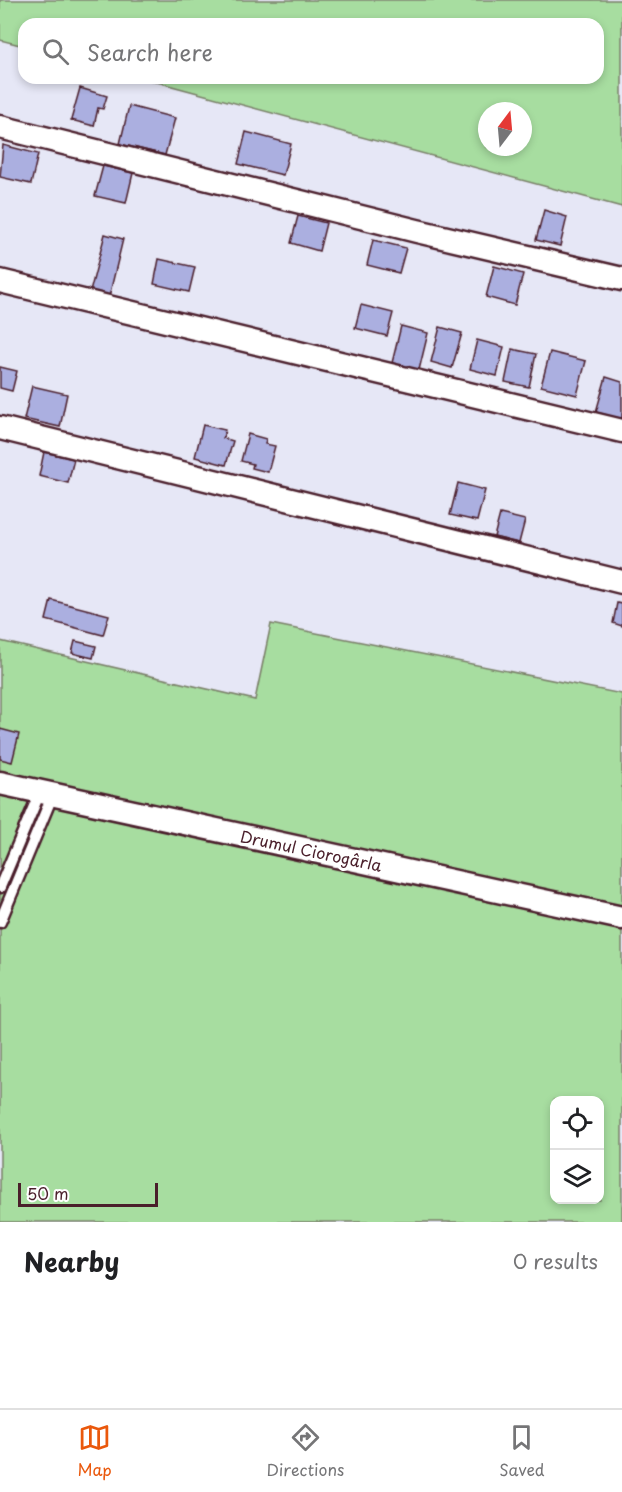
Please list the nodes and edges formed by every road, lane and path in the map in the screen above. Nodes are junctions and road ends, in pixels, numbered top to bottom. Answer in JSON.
{"nodes":[{"id":1,"x":0,"y":127,"type":"edge"},
{"id":2,"x":622,"y":279,"type":"edge"},
{"id":3,"x":0,"y":281,"type":"edge"},
{"id":4,"x":0,"y":428,"type":"edge"},
{"id":5,"x":622,"y":431,"type":"edge"},
{"id":6,"x":622,"y":582,"type":"edge"},
{"id":7,"x":0,"y":783,"type":"edge"},
{"id":8,"x":47,"y":793,"type":"junction"},
{"id":9,"x":0,"y":887,"type":"edge"},
{"id":10,"x":622,"y":918,"type":"edge"},
{"id":11,"x":0,"y":922,"type":"edge"}],
"edges":[{"from":1,"to":2,"type":"street"},
{"from":3,"to":5,"type":"street"},
{"from":4,"to":6,"type":"street"},
{"from":7,"to":8,"type":"street","name":"Drumul Ciorogârla"},
{"from":8,"to":9,"type":"lane"},
{"from":8,"to":10,"type":"street","name":"Drumul Ciorogârla"},
{"from":8,"to":11,"type":"lane"}]}
